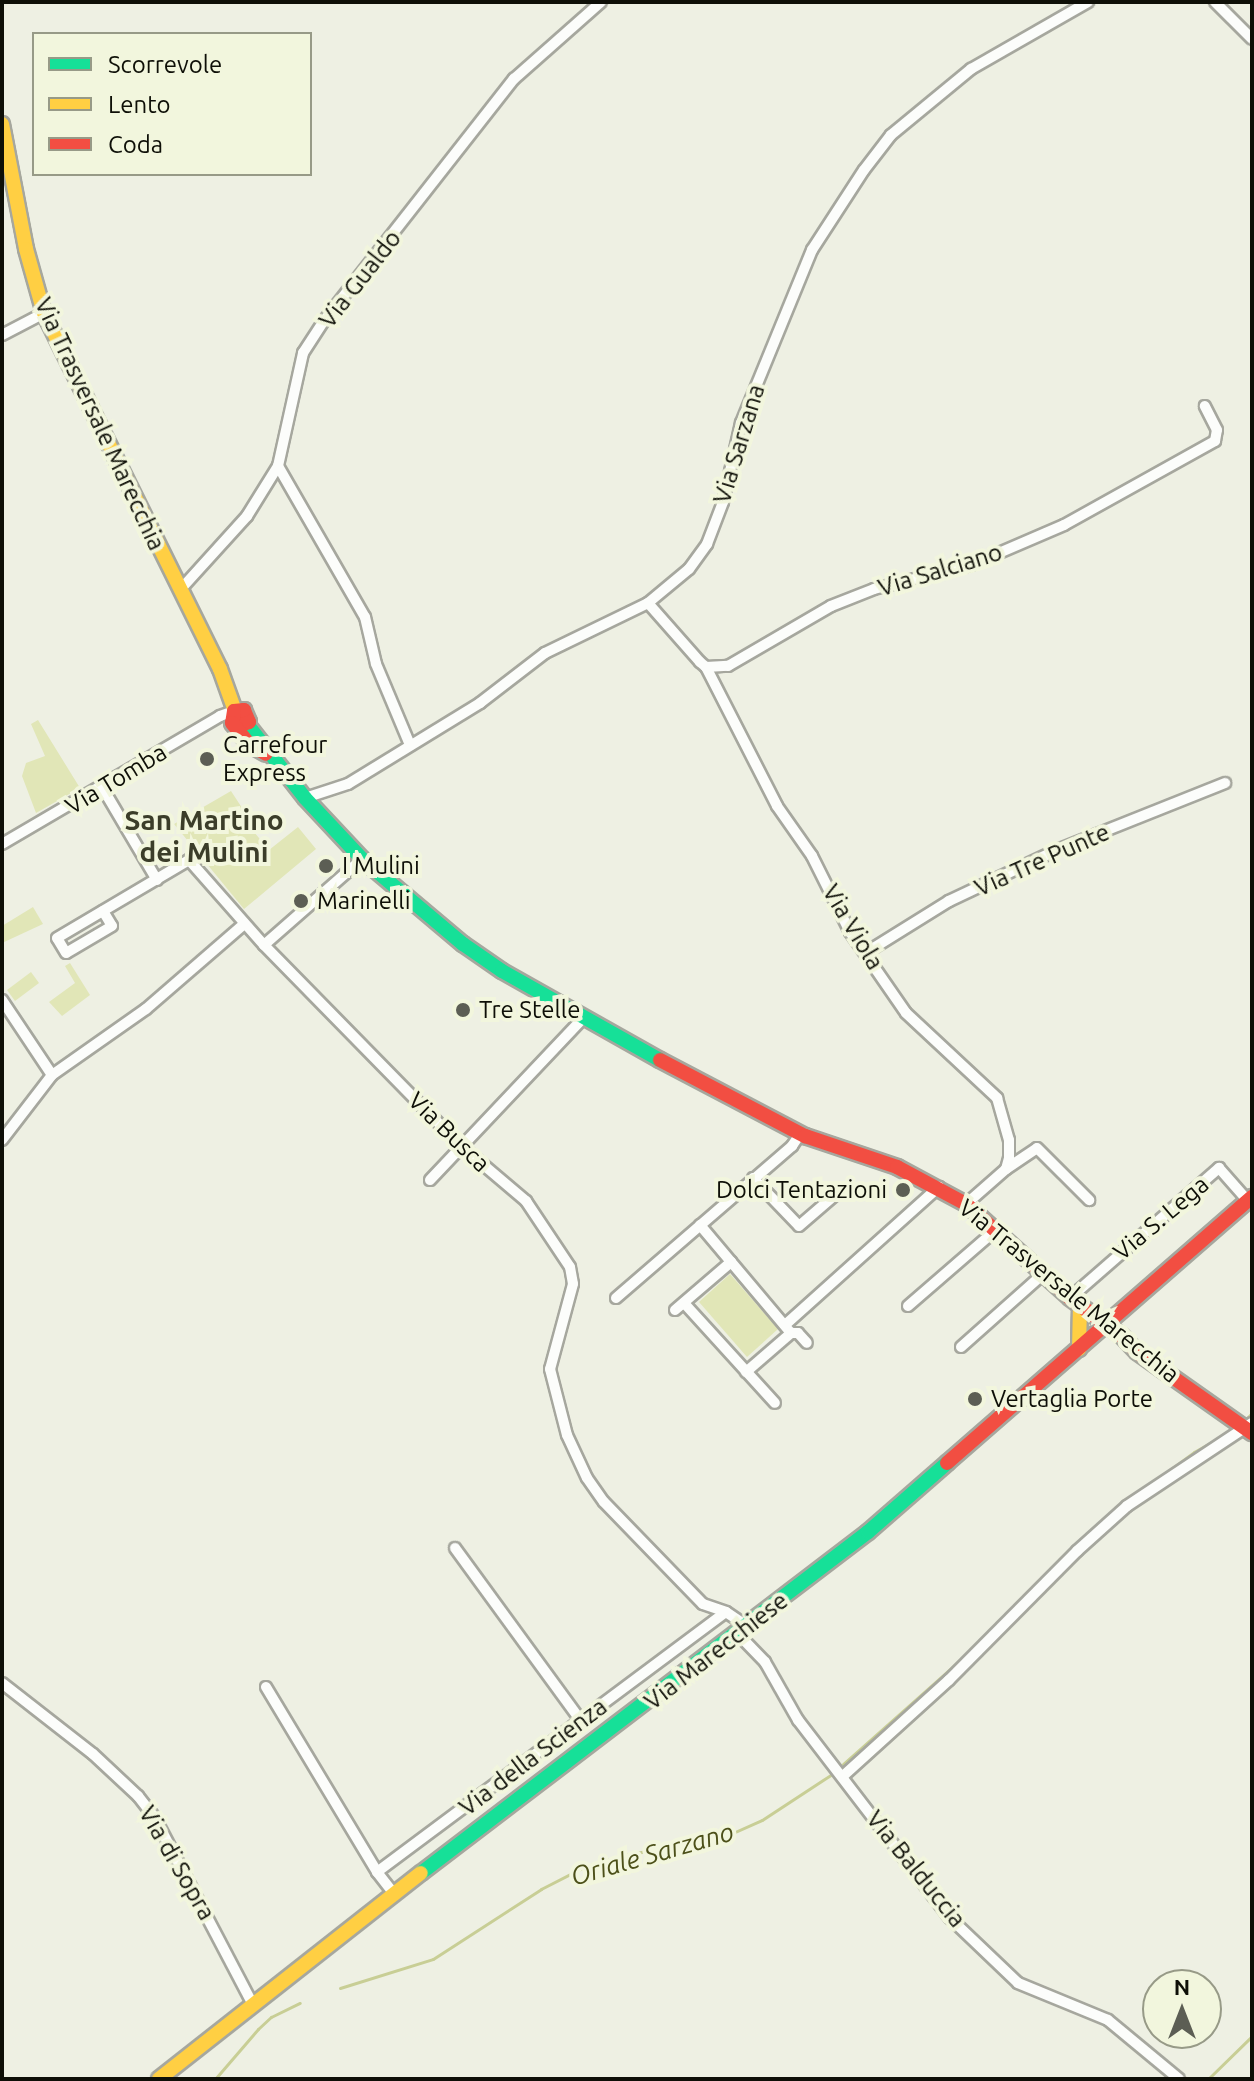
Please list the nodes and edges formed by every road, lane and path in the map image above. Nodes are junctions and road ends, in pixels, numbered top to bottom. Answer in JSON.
{"nodes":[{"id":1,"x":601,"y":2,"type":"edge"},
{"id":2,"x":1088,"y":2,"type":"edge"},
{"id":3,"x":1215,"y":2,"type":"edge"},
{"id":4,"x":1252,"y":39,"type":"edge"},
{"id":5,"x":2,"y":124,"type":"edge"},
{"id":6,"x":44,"y":313,"type":"junction"},
{"id":7,"x":2,"y":335,"type":"edge"},
{"id":8,"x":1205,"y":406,"type":"dead end"},
{"id":9,"x":278,"y":466,"type":"junction"},
{"id":10,"x":180,"y":590,"type":"junction"},
{"id":11,"x":648,"y":603,"type":"junction"},
{"id":12,"x":706,"y":667,"type":"junction"},
{"id":13,"x":238,"y":718,"type":"junction"},
{"id":14,"x":410,"y":745,"type":"junction"},
{"id":15,"x":1225,"y":783,"type":"dead end"},
{"id":16,"x":102,"y":787,"type":"junction"},
{"id":17,"x":305,"y":798,"type":"junction"},
{"id":18,"x":2,"y":844,"type":"edge"},
{"id":19,"x":362,"y":859,"type":"junction"},
{"id":20,"x":157,"y":880,"type":"junction"},
{"id":21,"x":103,"y":911,"type":"junction"},
{"id":22,"x":244,"y":924,"type":"junction"},
{"id":23,"x":264,"y":945,"type":"junction"},
{"id":24,"x":867,"y":952,"type":"junction"},
{"id":25,"x":2,"y":1000,"type":"edge"},
{"id":26,"x":584,"y":1017,"type":"junction"},
{"id":27,"x":52,"y":1075,"type":"junction"},
{"id":28,"x":800,"y":1134,"type":"junction"},
{"id":29,"x":2,"y":1140,"type":"edge"},
{"id":30,"x":460,"y":1145,"type":"junction"},
{"id":31,"x":1006,"y":1169,"type":"junction"},
{"id":32,"x":753,"y":1178,"type":"junction"},
{"id":33,"x":430,"y":1180,"type":"dead end"},
{"id":34,"x":939,"y":1187,"type":"junction"},
{"id":35,"x":842,"y":1189,"type":"dead end"},
{"id":36,"x":1250,"y":1199,"type":"edge"},
{"id":37,"x":1089,"y":1200,"type":"dead end"},
{"id":38,"x":966,"y":1204,"type":"junction"},
{"id":39,"x":700,"y":1225,"type":"junction"},
{"id":40,"x":997,"y":1229,"type":"junction"},
{"id":41,"x":731,"y":1262,"type":"junction"},
{"id":42,"x":1044,"y":1273,"type":"junction"},
{"id":43,"x":616,"y":1298,"type":"dead end"},
{"id":44,"x":1075,"y":1301,"type":"junction"},
{"id":45,"x":908,"y":1306,"type":"dead end"},
{"id":46,"x":1107,"y":1324,"type":"junction"},
{"id":47,"x":788,"y":1329,"type":"junction"},
{"id":48,"x":807,"y":1343,"type":"dead end"},
{"id":49,"x":961,"y":1347,"type":"dead end"},
{"id":50,"x":1079,"y":1349,"type":"junction"},
{"id":51,"x":746,"y":1372,"type":"junction"},
{"id":52,"x":775,"y":1403,"type":"dead end"},
{"id":53,"x":1250,"y":1428,"type":"edge"},
{"id":54,"x":455,"y":1548,"type":"dead end"},
{"id":55,"x":726,"y":1612,"type":"junction"},
{"id":56,"x":743,"y":1631,"type":"junction"},
{"id":57,"x":2,"y":1683,"type":"edge"},
{"id":58,"x":266,"y":1687,"type":"dead end"},
{"id":59,"x":581,"y":1721,"type":"junction"},
{"id":60,"x":843,"y":1776,"type":"junction"},
{"id":61,"x":377,"y":1872,"type":"junction"},
{"id":62,"x":395,"y":1895,"type":"junction"},
{"id":63,"x":252,"y":2003,"type":"junction"},
{"id":64,"x":159,"y":2079,"type":"edge"},
{"id":65,"x":1179,"y":2079,"type":"edge"}],
"edges":[{"from":1,"to":9,"type":"street","name":"Via Gualdo"},
{"from":2,"to":11,"type":"street","name":"Via Sarzana"},
{"from":3,"to":4,"type":"street"},
{"from":5,"to":6,"type":"main road","name":"Via Trasversale Marecchia"},
{"from":6,"to":7,"type":"street"},
{"from":6,"to":10,"type":"main road","name":"Via Trasversale Marecchia"},
{"from":8,"to":12,"type":"street","name":"Via Salciano"},
{"from":9,"to":10,"type":"street","name":"Via Gualdo"},
{"from":9,"to":14,"type":"street"},
{"from":10,"to":13,"type":"main road","name":"Via Trasversale Marecchia"},
{"from":11,"to":12,"type":"street"},
{"from":11,"to":14,"type":"street","name":"Via Sarzana"},
{"from":12,"to":24,"type":"street","name":"Via Viola"},
{"from":13,"to":16,"type":"street","name":"Via Tomba"},
{"from":13,"to":17,"type":"main road","name":"Via Trasversale Marecchia"},
{"from":14,"to":17,"type":"street","name":"Via Sarzana"},
{"from":15,"to":24,"type":"street","name":"Via Tre Punte"},
{"from":16,"to":18,"type":"street","name":"Via Tomba"},
{"from":16,"to":20,"type":"street"},
{"from":17,"to":19,"type":"main road","name":"Via Trasversale Marecchia"},
{"from":19,"to":23,"type":"street"},
{"from":19,"to":26,"type":"main road","name":"Via Trasversale Marecchia"},
{"from":20,"to":21,"type":"street"},
{"from":20,"to":22,"type":"street","name":"Via Busca"},
{"from":21,"to":21,"type":"street"},
{"from":22,"to":23,"type":"street","name":"Via Busca"},
{"from":22,"to":27,"type":"street"},
{"from":23,"to":30,"type":"street","name":"Via Busca"},
{"from":24,"to":31,"type":"street","name":"Via Viola"},
{"from":25,"to":27,"type":"street"},
{"from":26,"to":28,"type":"main road","name":"Via Trasversale Marecchia"},
{"from":26,"to":30,"type":"street"},
{"from":27,"to":29,"type":"street"},
{"from":28,"to":32,"type":"street"},
{"from":28,"to":34,"type":"main road","name":"Via Trasversale Marecchia"},
{"from":30,"to":33,"type":"street"},
{"from":30,"to":55,"type":"street","name":"Via Busca"},
{"from":31,"to":37,"type":"street"},
{"from":31,"to":38,"type":"street"},
{"from":32,"to":35,"type":"street"},
{"from":32,"to":39,"type":"street"},
{"from":34,"to":38,"type":"main road","name":"Via Trasversale Marecchia"},
{"from":34,"to":47,"type":"street"},
{"from":36,"to":44,"type":"street","name":"Via S. Lega"},
{"from":36,"to":46,"type":"main road","name":"Via Marecchiese"},
{"from":38,"to":40,"type":"main road","name":"Via Trasversale Marecchia"},
{"from":39,"to":41,"type":"street"},
{"from":39,"to":43,"type":"street"},
{"from":40,"to":42,"type":"main road","name":"Via Trasversale Marecchia"},
{"from":40,"to":45,"type":"street"},
{"from":41,"to":47,"type":"street"},
{"from":41,"to":51,"type":"street"},
{"from":42,"to":44,"type":"main road","name":"Via Trasversale Marecchia"},
{"from":42,"to":49,"type":"street"},
{"from":44,"to":46,"type":"main road","name":"Via Trasversale Marecchia"},
{"from":44,"to":50,"type":"main road"},
{"from":46,"to":50,"type":"main road","name":"Via Marecchiese"},
{"from":46,"to":53,"type":"main road","name":"Via Trasversale Marecchia"},
{"from":47,"to":48,"type":"street"},
{"from":47,"to":51,"type":"street"},
{"from":50,"to":56,"type":"main road","name":"Via Marecchiese"},
{"from":51,"to":52,"type":"street"},
{"from":53,"to":60,"type":"street","name":"Via Trasversale Marecchia"},
{"from":54,"to":59,"type":"street"},
{"from":55,"to":56,"type":"street","name":"Via Busca"},
{"from":55,"to":59,"type":"street","name":"Via della Scienza"},
{"from":56,"to":60,"type":"street","name":"Via Balduccia"},
{"from":56,"to":62,"type":"main road","name":"Via Marecchiese"},
{"from":57,"to":63,"type":"street","name":"Via di Sopra"},
{"from":58,"to":61,"type":"street"},
{"from":59,"to":61,"type":"street","name":"Via della Scienza"},
{"from":60,"to":65,"type":"street","name":"Via Balduccia"},
{"from":61,"to":62,"type":"street"},
{"from":62,"to":63,"type":"main road","name":"Via Marecchiese"},
{"from":63,"to":64,"type":"main road","name":"Via Marecchiese"}]}
